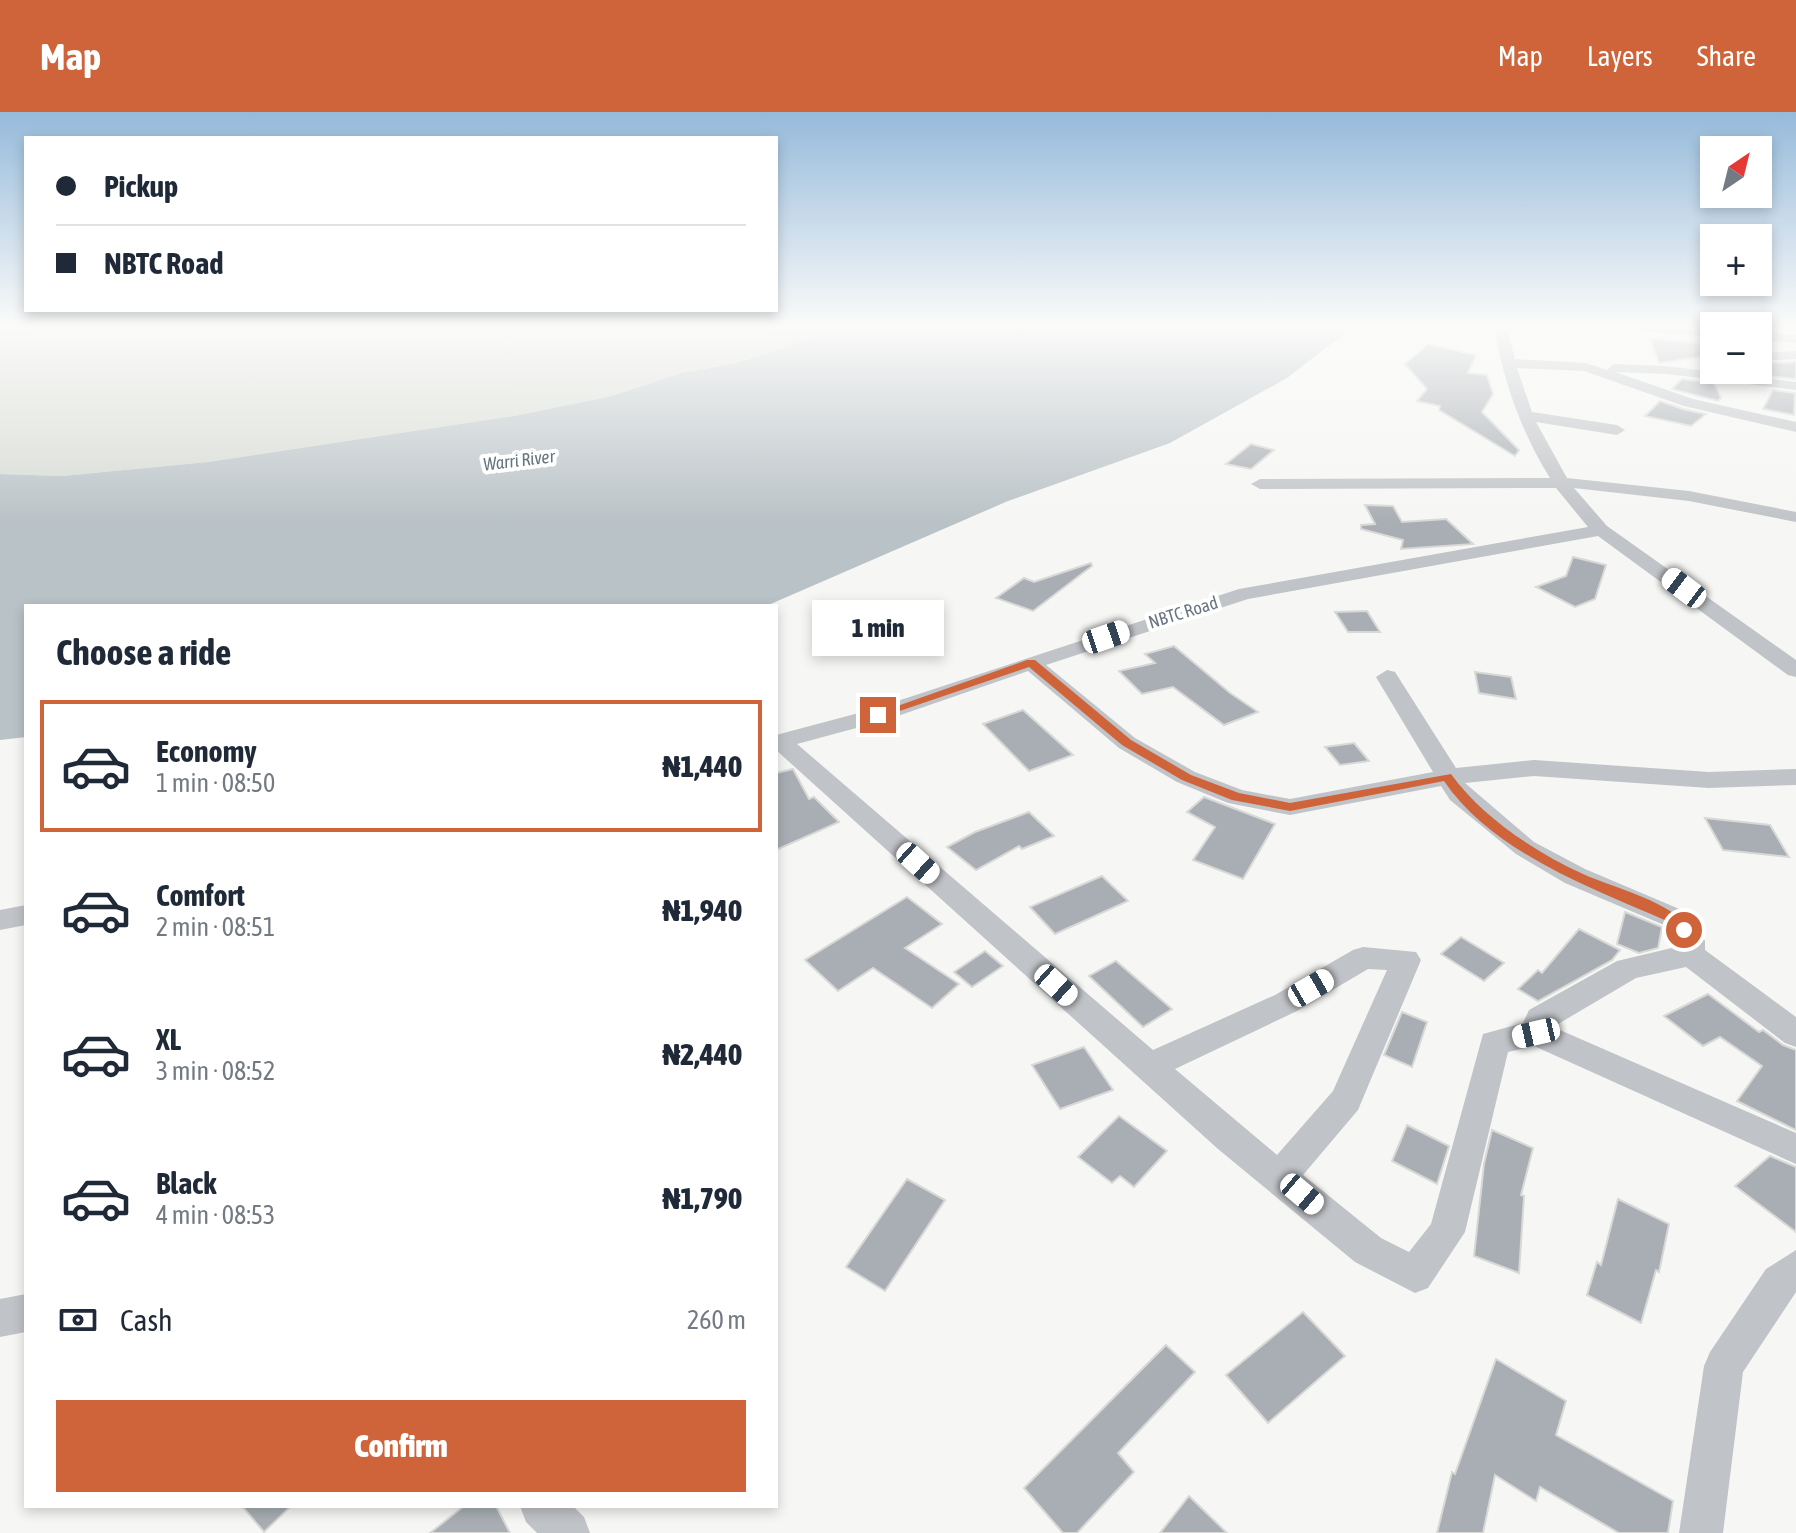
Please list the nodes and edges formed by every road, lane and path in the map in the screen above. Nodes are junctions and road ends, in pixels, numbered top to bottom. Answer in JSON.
{"nodes":[{"id":1,"x":1518,"y":390,"type":"edge"},
{"id":2,"x":1653,"y":390,"type":"edge"},
{"id":3,"x":1528,"y":416,"type":"junction"},
{"id":4,"x":1796,"y":427,"type":"edge"},
{"id":5,"x":1617,"y":430,"type":"dead end"},
{"id":6,"x":1558,"y":481,"type":"junction"},
{"id":7,"x":1260,"y":484,"type":"dead end"},
{"id":8,"x":1796,"y":517,"type":"edge"},
{"id":9,"x":1601,"y":530,"type":"junction"},
{"id":10,"x":1031,"y":663,"type":"junction"},
{"id":11,"x":1796,"y":670,"type":"edge"},
{"id":12,"x":1387,"y":677,"type":"dead end"},
{"id":13,"x":778,"y":742,"type":"edge"},
{"id":14,"x":1447,"y":777,"type":"junction"},
{"id":15,"x":1796,"y":777,"type":"edge"},
{"id":16,"x":24,"y":915,"type":"edge"},
{"id":17,"x":0,"y":920,"type":"edge"},
{"id":18,"x":1691,"y":955,"type":"junction"},
{"id":19,"x":1536,"y":1033,"type":"junction"},
{"id":20,"x":1796,"y":1034,"type":"edge"},
{"id":21,"x":1148,"y":1067,"type":"junction"},
{"id":22,"x":1796,"y":1149,"type":"edge"},
{"id":23,"x":1280,"y":1176,"type":"junction"},
{"id":24,"x":1790,"y":1281,"type":"edge"},
{"id":25,"x":24,"y":1313,"type":"edge"},
{"id":26,"x":0,"y":1318,"type":"edge"},
{"id":27,"x":544,"y":1508,"type":"edge"},
{"id":28,"x":568,"y":1533,"type":"edge"},
{"id":29,"x":1701,"y":1533,"type":"edge"}],
"edges":[{"from":1,"to":3,"type":"street"},
{"from":2,"to":4,"type":"street"},
{"from":3,"to":5,"type":"street"},
{"from":3,"to":6,"type":"street"},
{"from":6,"to":7,"type":"street"},
{"from":6,"to":8,"type":"street"},
{"from":6,"to":9,"type":"street"},
{"from":9,"to":10,"type":"street","name":"NBTC Road"},
{"from":9,"to":11,"type":"street"},
{"from":10,"to":13,"type":"street","name":"NBTC Road"},
{"from":10,"to":14,"type":"street"},
{"from":12,"to":14,"type":"street"},
{"from":13,"to":21,"type":"street"},
{"from":14,"to":15,"type":"street"},
{"from":14,"to":18,"type":"street"},
{"from":16,"to":17,"type":"street"},
{"from":18,"to":19,"type":"street"},
{"from":18,"to":20,"type":"street"},
{"from":19,"to":22,"type":"street"},
{"from":19,"to":23,"type":"street"},
{"from":21,"to":23,"type":"street"},
{"from":21,"to":23,"type":"street"},
{"from":24,"to":29,"type":"street"},
{"from":25,"to":26,"type":"street"},
{"from":27,"to":28,"type":"street"}]}
